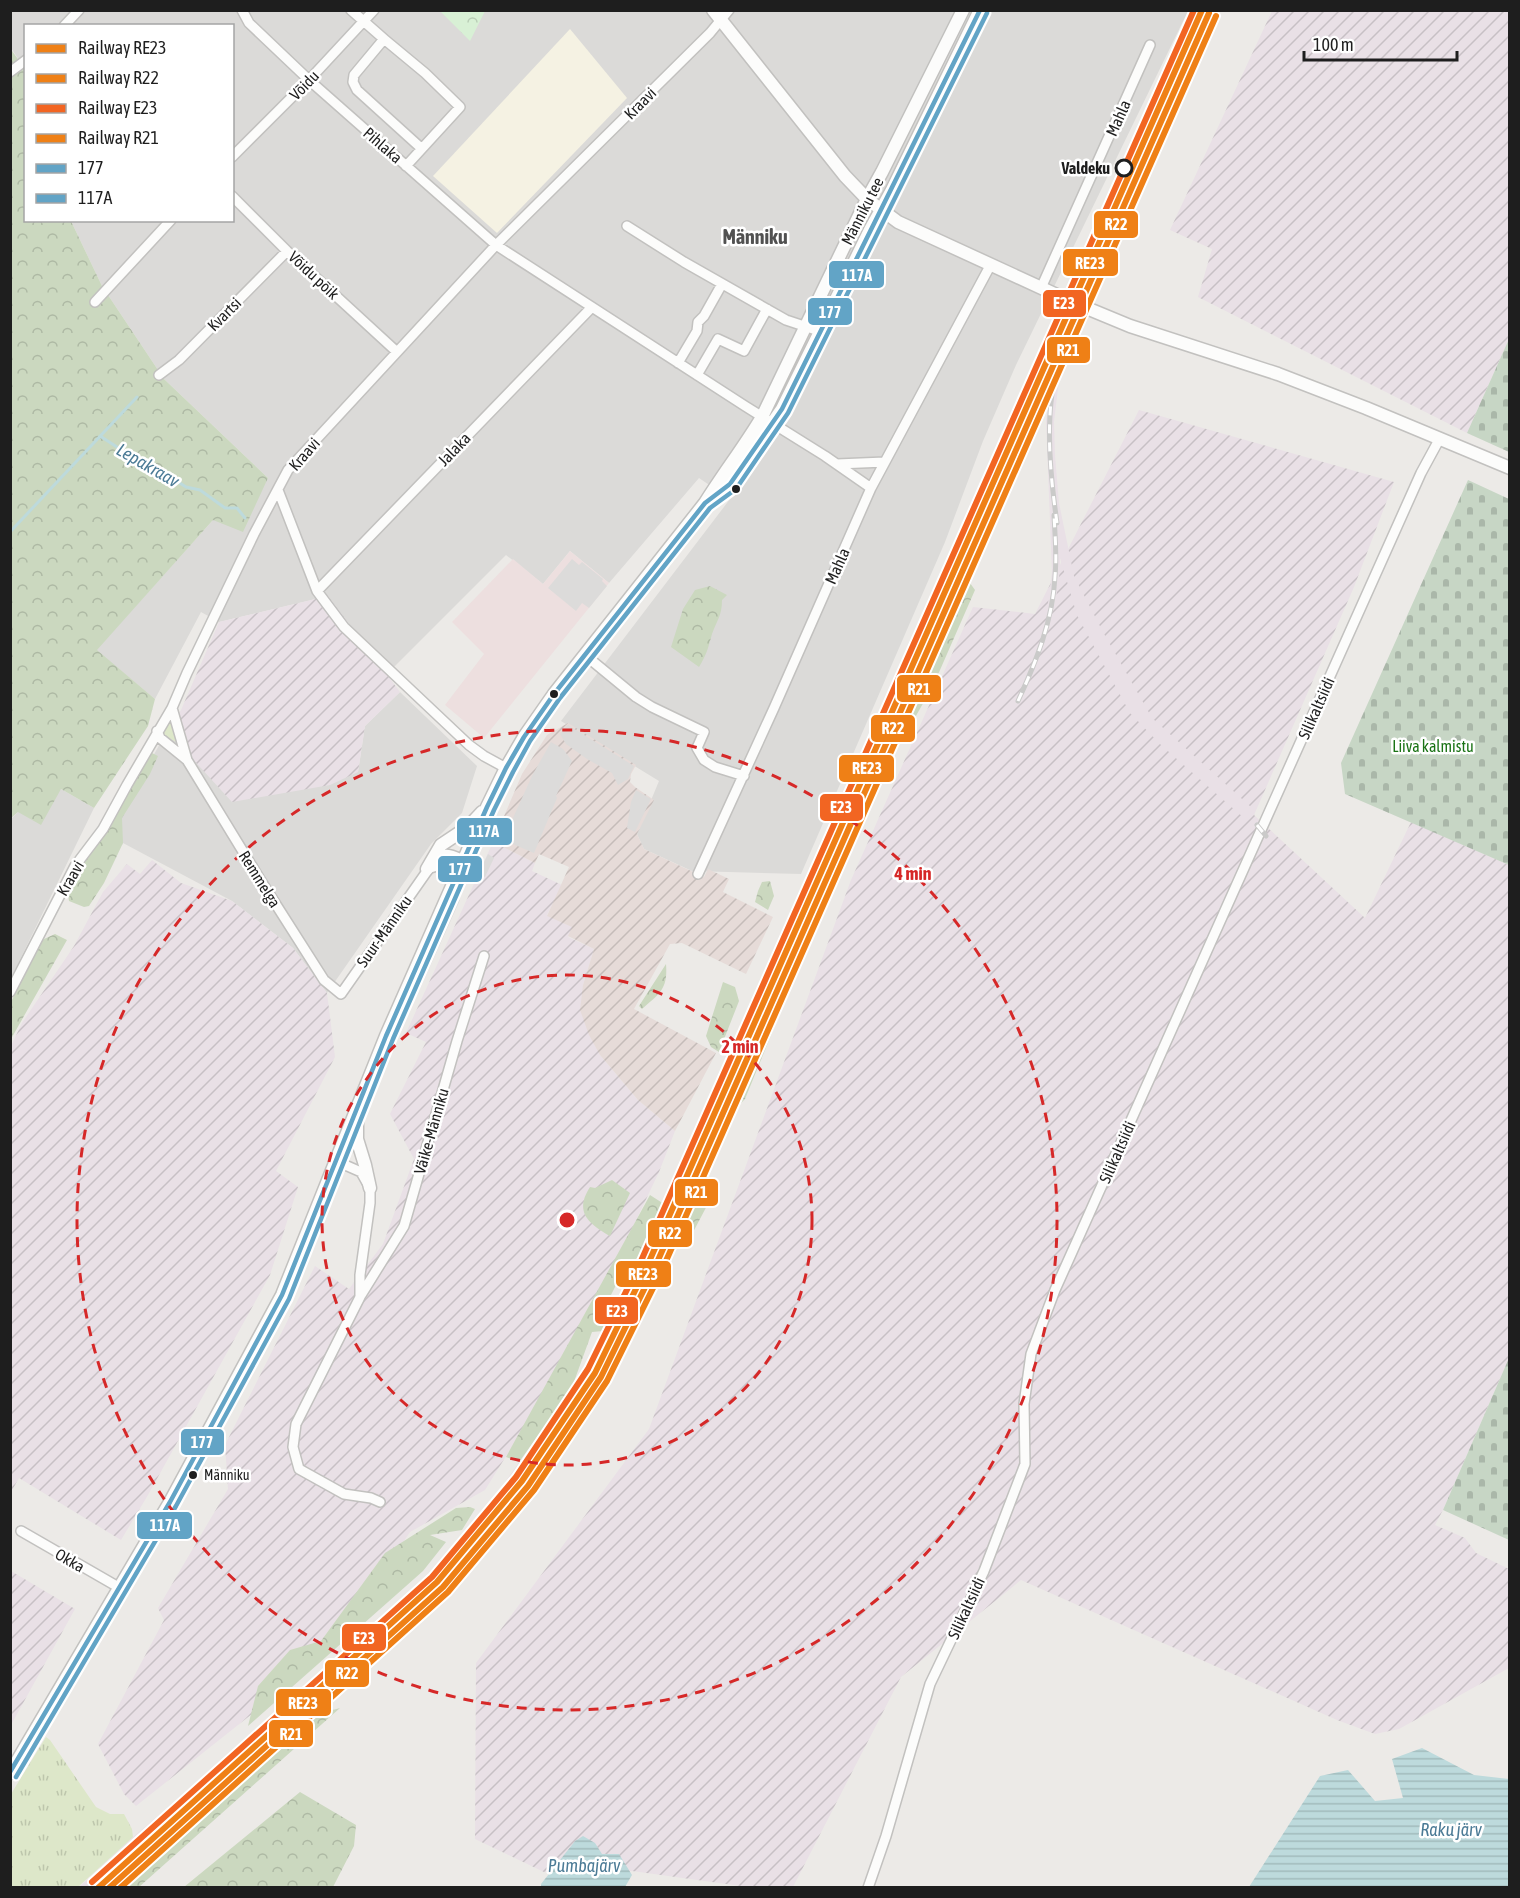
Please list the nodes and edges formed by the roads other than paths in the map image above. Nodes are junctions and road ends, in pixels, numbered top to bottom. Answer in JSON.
{"nodes":[{"id":1,"x":79,"y":10,"type":"edge"},
{"id":2,"x":242,"y":10,"type":"edge"},
{"id":3,"x":351,"y":10,"type":"edge"},
{"id":4,"x":374,"y":10,"type":"edge"},
{"id":5,"x":963,"y":10,"type":"edge"},
{"id":6,"x":980,"y":10,"type":"edge"},
{"id":7,"x":721,"y":13,"type":"edge"},
{"id":8,"x":364,"y":22,"type":"junction"},
{"id":9,"x":66,"y":24,"type":"edge"},
{"id":10,"x":384,"y":39,"type":"junction"},
{"id":11,"x":1150,"y":45,"type":"dead end"},
{"id":12,"x":24,"y":62,"type":"edge"},
{"id":13,"x":10,"y":72,"type":"edge"},
{"id":14,"x":309,"y":80,"type":"junction"},
{"id":15,"x":421,"y":148,"type":"junction"},
{"id":16,"x":234,"y":155,"type":"edge"},
{"id":17,"x":406,"y":166,"type":"junction"},
{"id":18,"x":234,"y":198,"type":"edge"},
{"id":19,"x":867,"y":200,"type":"junction"},
{"id":20,"x":881,"y":210,"type":"junction"},
{"id":21,"x":169,"y":222,"type":"edge"},
{"id":22,"x":627,"y":226,"type":"dead end"},
{"id":23,"x":496,"y":245,"type":"junction"},
{"id":24,"x":287,"y":250,"type":"junction"},
{"id":25,"x":990,"y":266,"type":"junction"},
{"id":26,"x":722,"y":284,"type":"junction"},
{"id":27,"x":1041,"y":288,"type":"junction"},
{"id":28,"x":95,"y":302,"type":"dead end"},
{"id":29,"x":592,"y":307,"type":"junction"},
{"id":30,"x":766,"y":309,"type":"junction"},
{"id":31,"x":806,"y":328,"type":"junction"},
{"id":32,"x":819,"y":331,"type":"junction"},
{"id":33,"x":397,"y":352,"type":"junction"},
{"id":34,"x":678,"y":363,"type":"junction"},
{"id":35,"x":159,"y":375,"type":"dead end"},
{"id":36,"x":697,"y":375,"type":"junction"},
{"id":37,"x":762,"y":417,"type":"junction"},
{"id":38,"x":773,"y":424,"type":"junction"},
{"id":39,"x":1440,"y":438,"type":"junction"},
{"id":40,"x":885,"y":462,"type":"junction"},
{"id":41,"x":837,"y":464,"type":"junction"},
{"id":42,"x":1509,"y":468,"type":"edge"},
{"id":43,"x":871,"y":488,"type":"junction"},
{"id":44,"x":278,"y":490,"type":"junction"},
{"id":45,"x":705,"y":503,"type":"junction"},
{"id":46,"x":317,"y":591,"type":"junction"},
{"id":47,"x":585,"y":655,"type":"junction"},
{"id":48,"x":172,"y":708,"type":"junction"},
{"id":49,"x":157,"y":731,"type":"junction"},
{"id":50,"x":187,"y":759,"type":"junction"},
{"id":51,"x":506,"y":768,"type":"junction"},
{"id":52,"x":744,"y":776,"type":"junction"},
{"id":53,"x":487,"y":807,"type":"junction"},
{"id":54,"x":464,"y":860,"type":"junction"},
{"id":55,"x":427,"y":869,"type":"junction"},
{"id":56,"x":458,"y":874,"type":"junction"},
{"id":57,"x":698,"y":874,"type":"dead end"},
{"id":58,"x":484,"y":956,"type":"dead end"},
{"id":59,"x":10,"y":992,"type":"edge"},
{"id":60,"x":341,"y":994,"type":"joint"},
{"id":61,"x":357,"y":1108,"type":"junction"},
{"id":62,"x":336,"y":1161,"type":"junction"},
{"id":63,"x":370,"y":1188,"type":"junction"},
{"id":64,"x":360,"y":1297,"type":"junction"},
{"id":65,"x":380,"y":1502,"type":"dead end"},
{"id":66,"x":21,"y":1531,"type":"dead end"},
{"id":67,"x":120,"y":1588,"type":"junction"},
{"id":68,"x":10,"y":1773,"type":"edge"},
{"id":69,"x":868,"y":1887,"type":"edge"}],
"edges":[{"from":1,"to":9,"type":"street"},
{"from":2,"to":14,"type":"street","name":"Pihlaka"},
{"from":3,"to":8,"type":"street"},
{"from":4,"to":8,"type":"street","name":"Võidu"},
{"from":5,"to":19,"type":"street","name":"Männiku tee"},
{"from":6,"to":20,"type":"street","name":"Männiku tee"},
{"from":7,"to":19,"type":"street"},
{"from":7,"to":23,"type":"street","name":"Kraavi"},
{"from":8,"to":10,"type":"street"},
{"from":8,"to":14,"type":"street","name":"Võidu"},
{"from":10,"to":15,"type":"street"},
{"from":10,"to":15,"type":"street"},
{"from":11,"to":27,"type":"street","name":"Mahla"},
{"from":12,"to":13,"type":"street"},
{"from":14,"to":16,"type":"street","name":"Võidu"},
{"from":14,"to":17,"type":"street","name":"Pihlaka"},
{"from":15,"to":17,"type":"street"},
{"from":17,"to":23,"type":"street","name":"Pihlaka"},
{"from":18,"to":24,"type":"street","name":"Võidu põik"},
{"from":19,"to":20,"type":"street"},
{"from":19,"to":31,"type":"street","name":"Männiku tee"},
{"from":20,"to":25,"type":"street"},
{"from":20,"to":32,"type":"street","name":"Männiku tee"},
{"from":21,"to":28,"type":"street"},
{"from":22,"to":26,"type":"street"},
{"from":23,"to":29,"type":"street","name":"Pihlaka"},
{"from":23,"to":33,"type":"street","name":"Kraavi"},
{"from":24,"to":33,"type":"street","name":"Võidu põik"},
{"from":24,"to":35,"type":"street","name":"Kvartsi"},
{"from":25,"to":27,"type":"street"},
{"from":25,"to":40,"type":"street","name":"Mahla"},
{"from":26,"to":30,"type":"street"},
{"from":26,"to":34,"type":"street"},
{"from":27,"to":39,"type":"street"},
{"from":29,"to":34,"type":"street","name":"Pihlaka"},
{"from":29,"to":46,"type":"street","name":"Jalaka"},
{"from":30,"to":31,"type":"street"},
{"from":30,"to":36,"type":"street"},
{"from":31,"to":32,"type":"street"},
{"from":31,"to":37,"type":"street","name":"Männiku tee"},
{"from":32,"to":38,"type":"street","name":"Männiku tee"},
{"from":33,"to":44,"type":"street","name":"Kraavi"},
{"from":34,"to":36,"type":"street","name":"Pihlaka"},
{"from":36,"to":37,"type":"street","name":"Pihlaka"},
{"from":37,"to":38,"type":"street","name":"Pihlaka"},
{"from":37,"to":45,"type":"street","name":"Männiku tee"},
{"from":38,"to":41,"type":"street","name":"Pihlaka"},
{"from":38,"to":45,"type":"street","name":"Männiku tee"},
{"from":39,"to":42,"type":"street"},
{"from":39,"to":69,"type":"street","name":"Silikaltsiidi"},
{"from":40,"to":41,"type":"street"},
{"from":40,"to":43,"type":"street","name":"Mahla"},
{"from":41,"to":43,"type":"street","name":"Pihlaka"},
{"from":43,"to":52,"type":"street","name":"Mahla"},
{"from":44,"to":46,"type":"street"},
{"from":44,"to":48,"type":"street","name":"Kraavi"},
{"from":45,"to":47,"type":"street","name":"Männiku tee"},
{"from":46,"to":51,"type":"street"},
{"from":47,"to":51,"type":"street","name":"Männiku tee"},
{"from":47,"to":52,"type":"street"},
{"from":48,"to":49,"type":"street","name":"Kraavi"},
{"from":48,"to":50,"type":"street","name":"Remmelga"},
{"from":49,"to":50,"type":"street","name":"Remmelga"},
{"from":49,"to":59,"type":"street","name":"Kraavi"},
{"from":50,"to":60,"type":"street","name":"Remmelga"},
{"from":51,"to":53,"type":"street","name":"Männiku tee"},
{"from":52,"to":57,"type":"street","name":"Mahla"},
{"from":53,"to":54,"type":"street","name":"Männiku tee"},
{"from":53,"to":55,"type":"street"},
{"from":54,"to":55,"type":"street","name":"Suur-Männiku"},
{"from":54,"to":56,"type":"street","name":"Männiku tee"},
{"from":55,"to":56,"type":"street"},
{"from":55,"to":60,"type":"street","name":"Suur-Männiku"},
{"from":56,"to":61,"type":"street","name":"Männiku tee"},
{"from":58,"to":64,"type":"street","name":"Väike-Männiku"},
{"from":61,"to":62,"type":"street","name":"Männiku tee"},
{"from":61,"to":63,"type":"street"},
{"from":62,"to":63,"type":"street"},
{"from":62,"to":67,"type":"street","name":"Männiku tee"},
{"from":63,"to":64,"type":"street","name":"Väike-Männiku"},
{"from":64,"to":65,"type":"street","name":"Väike-Männiku"},
{"from":66,"to":67,"type":"street","name":"Okka"},
{"from":67,"to":68,"type":"street","name":"Männiku tee"}]}
